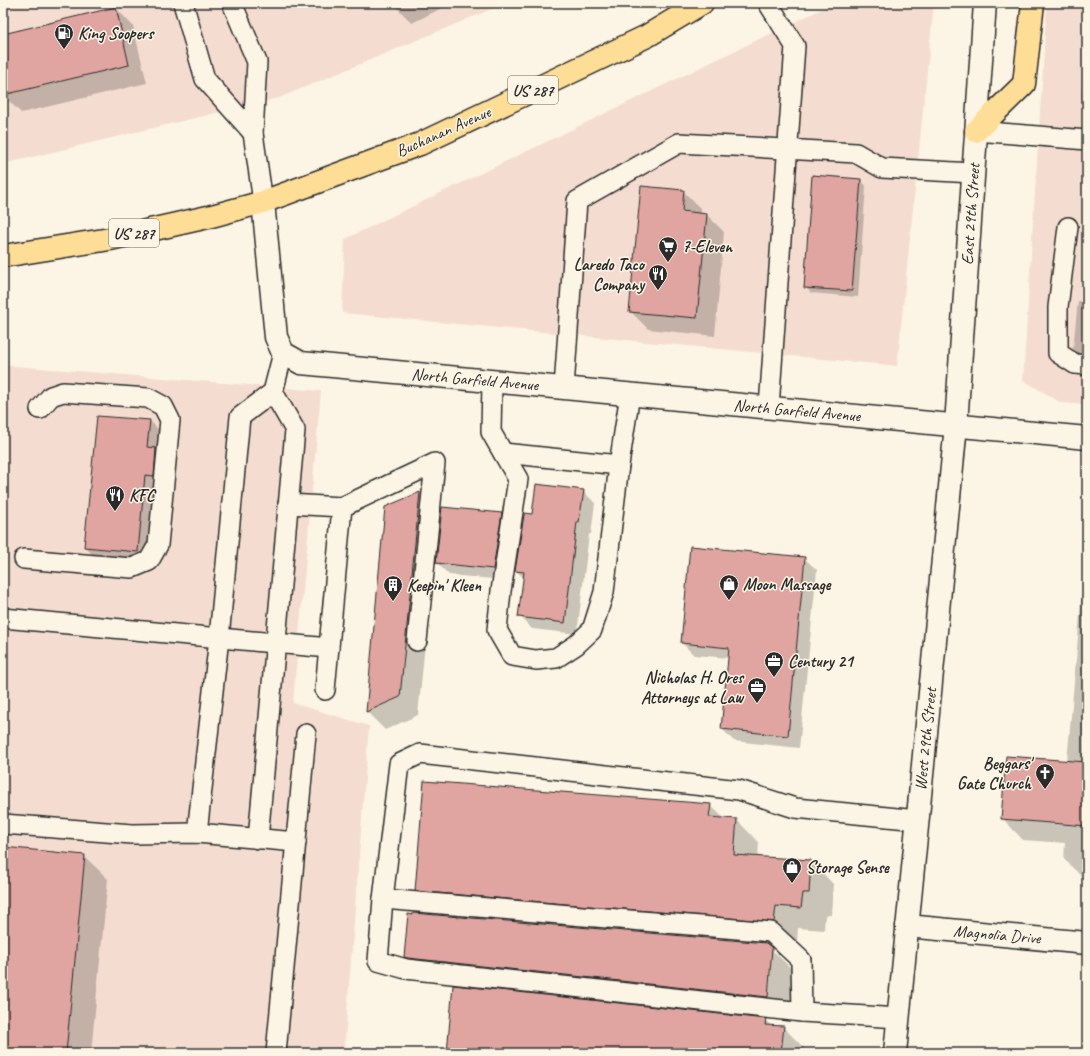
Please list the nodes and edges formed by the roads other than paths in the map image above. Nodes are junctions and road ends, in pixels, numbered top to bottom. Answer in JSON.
{"nodes":[{"id":1,"x":183,"y":3,"type":"edge"},
{"id":2,"x":232,"y":3,"type":"edge"},
{"id":3,"x":702,"y":3,"type":"edge"},
{"id":4,"x":768,"y":3,"type":"edge"},
{"id":5,"x":985,"y":3,"type":"edge"},
{"id":6,"x":1034,"y":3,"type":"edge"},
{"id":7,"x":976,"y":131,"type":"junction"},
{"id":8,"x":253,"y":133,"type":"junction"},
{"id":9,"x":1087,"y":140,"type":"edge"},
{"id":10,"x":787,"y":149,"type":"junction"},
{"id":11,"x":973,"y":173,"type":"junction"},
{"id":12,"x":263,"y":202,"type":"junction"},
{"id":13,"x":1068,"y":227,"type":"dead end"},
{"id":14,"x":3,"y":256,"type":"edge"},
{"id":15,"x":282,"y":353,"type":"junction"},
{"id":16,"x":1087,"y":365,"type":"edge"},
{"id":17,"x":492,"y":381,"type":"junction"},
{"id":18,"x":564,"y":388,"type":"junction"},
{"id":19,"x":273,"y":392,"type":"junction"},
{"id":20,"x":630,"y":394,"type":"junction"},
{"id":21,"x":769,"y":407,"type":"junction"},
{"id":22,"x":40,"y":410,"type":"dead end"},
{"id":23,"x":956,"y":425,"type":"junction"},
{"id":24,"x":1087,"y":438,"type":"edge"},
{"id":25,"x":503,"y":453,"type":"junction"},
{"id":26,"x":619,"y":464,"type":"junction"},
{"id":27,"x":288,"y":504,"type":"junction"},
{"id":28,"x":342,"y":507,"type":"junction"},
{"id":29,"x":24,"y":559,"type":"dead end"},
{"id":30,"x":3,"y":618,"type":"edge"},
{"id":31,"x":219,"y":638,"type":"junction"},
{"id":32,"x":417,"y":641,"type":"dead end"},
{"id":33,"x":276,"y":644,"type":"junction"},
{"id":34,"x":329,"y":648,"type":"junction"},
{"id":35,"x":325,"y":690,"type":"dead end"},
{"id":36,"x":306,"y":734,"type":"dead end"},
{"id":37,"x":918,"y":820,"type":"junction"},
{"id":38,"x":3,"y":824,"type":"edge"},
{"id":39,"x":197,"y":833,"type":"junction"},
{"id":40,"x":258,"y":838,"type":"junction"},
{"id":41,"x":296,"y":842,"type":"junction"},
{"id":42,"x":383,"y":899,"type":"junction"},
{"id":43,"x":907,"y":926,"type":"junction"},
{"id":44,"x":1087,"y":942,"type":"edge"},
{"id":45,"x":802,"y":1012,"type":"junction"},
{"id":46,"x":899,"y":1018,"type":"junction"},
{"id":47,"x":276,"y":1053,"type":"edge"},
{"id":48,"x":895,"y":1053,"type":"edge"}],
"edges":[{"from":1,"to":8,"type":"lane"},
{"from":2,"to":8,"type":"lane"},
{"from":3,"to":12,"type":"highway","name":"Buchanan Avenue","number":"US 287"},
{"from":4,"to":10,"type":"lane"},
{"from":5,"to":7,"type":"street","name":"East 29th Street"},
{"from":6,"to":7,"type":"highway"},
{"from":7,"to":9,"type":"lane"},
{"from":7,"to":11,"type":"street","name":"East 29th Street"},
{"from":8,"to":12,"type":"lane"},
{"from":10,"to":11,"type":"lane"},
{"from":10,"to":18,"type":"lane"},
{"from":10,"to":21,"type":"lane"},
{"from":11,"to":23,"type":"street","name":"East 29th Street"},
{"from":12,"to":14,"type":"highway","number":"US 287"},
{"from":12,"to":15,"type":"street"},
{"from":13,"to":16,"type":"lane"},
{"from":15,"to":17,"type":"street","name":"North Garfield Avenue"},
{"from":15,"to":19,"type":"lane"},
{"from":17,"to":18,"type":"street","name":"North Garfield Avenue"},
{"from":17,"to":25,"type":"lane"},
{"from":18,"to":20,"type":"street","name":"North Garfield Avenue"},
{"from":19,"to":27,"type":"lane"},
{"from":19,"to":31,"type":"lane"},
{"from":20,"to":21,"type":"street","name":"North Garfield Avenue"},
{"from":20,"to":26,"type":"lane"},
{"from":21,"to":23,"type":"street","name":"North Garfield Avenue"},
{"from":22,"to":29,"type":"lane"},
{"from":23,"to":24,"type":"street","name":"North Garfield Avenue"},
{"from":23,"to":37,"type":"street","name":"West 29th Street"},
{"from":25,"to":26,"type":"lane"},
{"from":25,"to":26,"type":"lane"},
{"from":27,"to":28,"type":"lane"},
{"from":27,"to":33,"type":"lane"},
{"from":28,"to":32,"type":"lane"},
{"from":28,"to":34,"type":"lane"},
{"from":30,"to":31,"type":"lane"},
{"from":31,"to":33,"type":"lane"},
{"from":31,"to":39,"type":"lane"},
{"from":33,"to":34,"type":"lane"},
{"from":33,"to":40,"type":"lane"},
{"from":34,"to":35,"type":"lane"},
{"from":36,"to":41,"type":"lane"},
{"from":37,"to":42,"type":"lane"},
{"from":37,"to":43,"type":"street","name":"West 29th Street"},
{"from":38,"to":39,"type":"lane"},
{"from":39,"to":40,"type":"lane"},
{"from":40,"to":41,"type":"lane"},
{"from":41,"to":47,"type":"lane"},
{"from":42,"to":45,"type":"lane"},
{"from":42,"to":45,"type":"lane"},
{"from":43,"to":44,"type":"street","name":"Magnolia Drive"},
{"from":43,"to":46,"type":"street","name":"West 29th Street"},
{"from":45,"to":46,"type":"lane"},
{"from":46,"to":48,"type":"street","name":"West 29th Street"}]}
